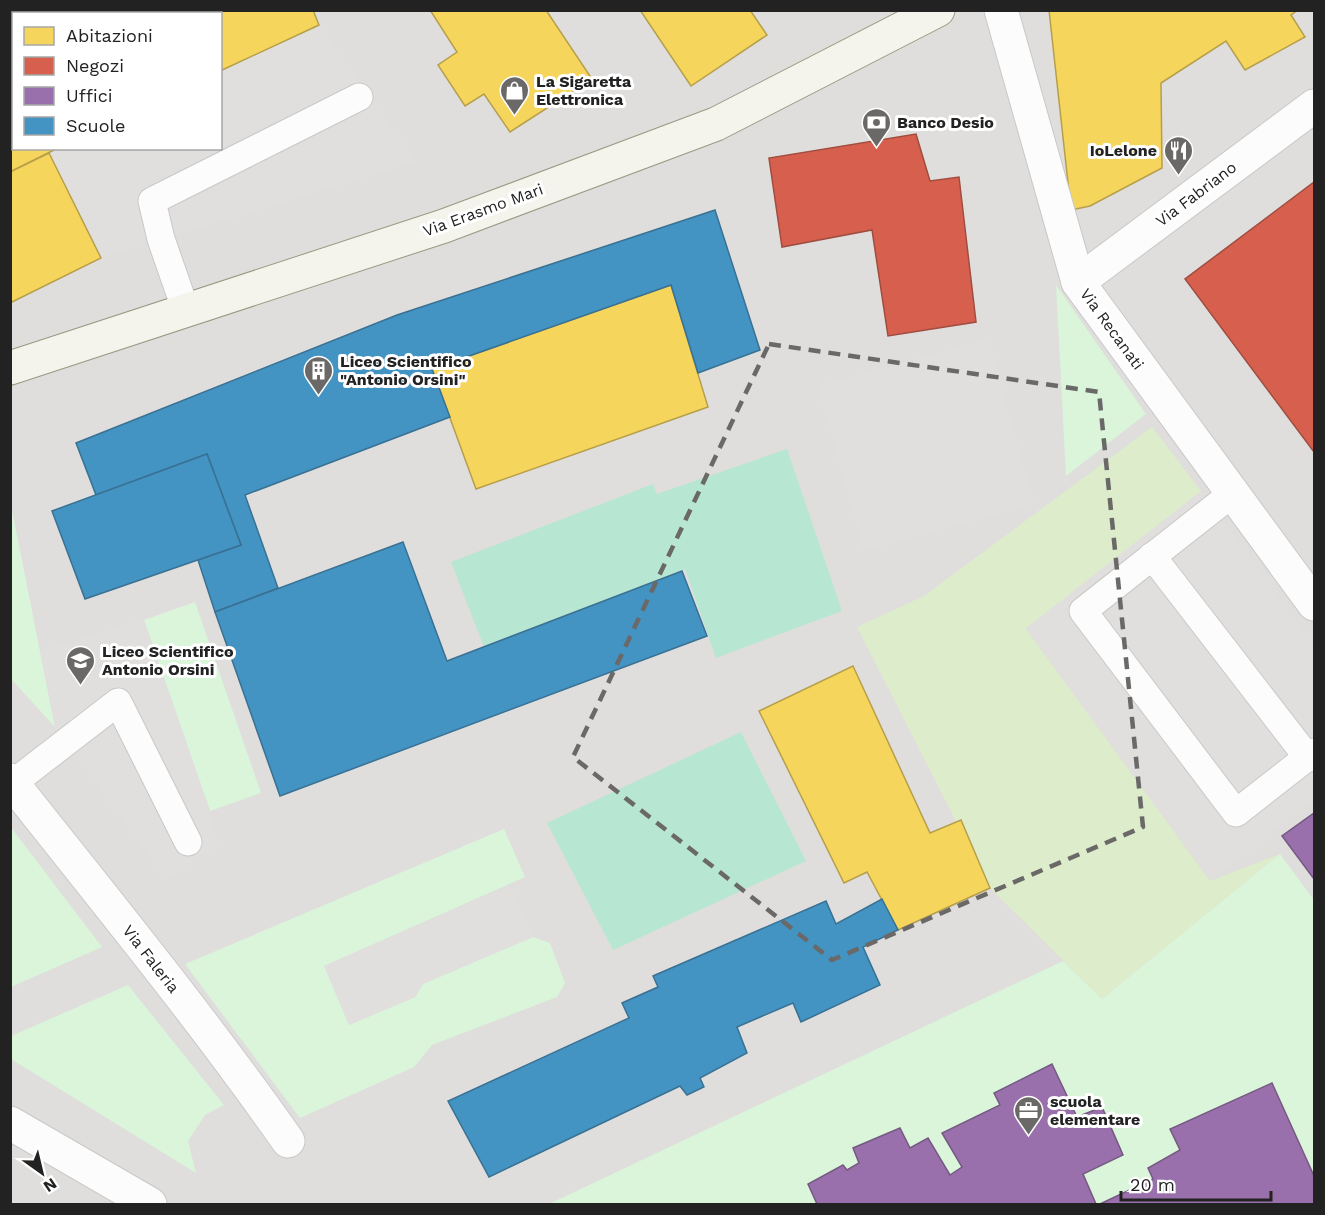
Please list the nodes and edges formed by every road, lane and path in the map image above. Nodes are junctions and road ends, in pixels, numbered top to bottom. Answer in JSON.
{"nodes":[{"id":1,"x":938,"y":10,"type":"edge"},
{"id":2,"x":1001,"y":10,"type":"edge"},
{"id":3,"x":360,"y":97,"type":"dead end"},
{"id":4,"x":1314,"y":106,"type":"edge"},
{"id":5,"x":1078,"y":282,"type":"junction"},
{"id":6,"x":186,"y":310,"type":"junction"},
{"id":7,"x":10,"y":368,"type":"edge"},
{"id":8,"x":1233,"y":493,"type":"junction"},
{"id":9,"x":1152,"y":556,"type":"junction"},
{"id":10,"x":1314,"y":604,"type":"edge"},
{"id":11,"x":1311,"y":755,"type":"edge"},
{"id":12,"x":12,"y":781,"type":"edge"},
{"id":13,"x":188,"y":842,"type":"dead end"},
{"id":14,"x":10,"y":1123,"type":"edge"},
{"id":15,"x":288,"y":1142,"type":"dead end"},
{"id":16,"x":150,"y":1204,"type":"edge"}],
"edges":[{"from":1,"to":6,"type":"street","name":"Via Erasmo Mari"},
{"from":2,"to":5,"type":"street","name":"Via Recanati"},
{"from":3,"to":6,"type":"lane"},
{"from":4,"to":5,"type":"street","name":"Via Fabriano"},
{"from":5,"to":8,"type":"street","name":"Via Recanati"},
{"from":6,"to":7,"type":"street","name":"Via Erasmo Mari"},
{"from":8,"to":9,"type":"lane"},
{"from":8,"to":10,"type":"street","name":"Via Recanati"},
{"from":9,"to":11,"type":"lane"},
{"from":9,"to":11,"type":"lane"},
{"from":12,"to":13,"type":"lane"},
{"from":12,"to":15,"type":"street","name":"Via Faleria"},
{"from":14,"to":16,"type":"street"}]}
